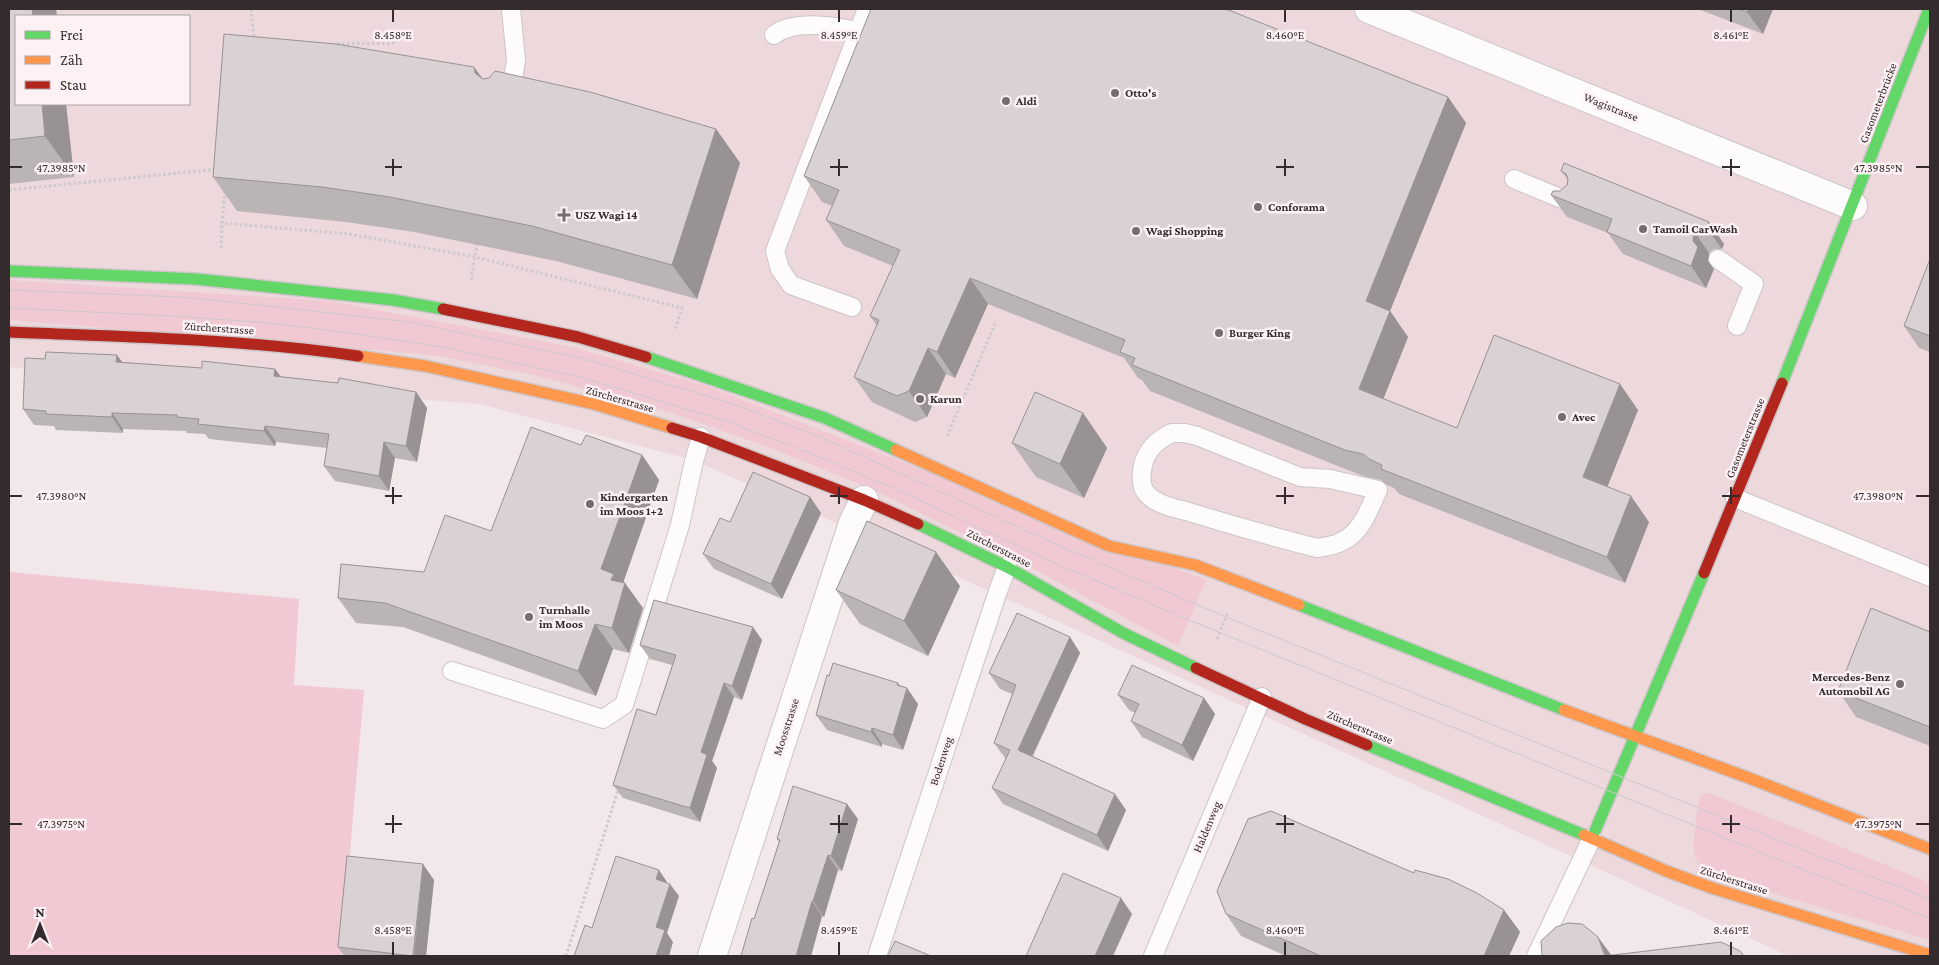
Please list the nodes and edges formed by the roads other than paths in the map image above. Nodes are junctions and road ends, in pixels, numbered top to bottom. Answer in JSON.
{"nodes":[{"id":1,"x":511,"y":9,"type":"edge"},
{"id":2,"x":868,"y":9,"type":"edge"},
{"id":3,"x":1369,"y":9,"type":"edge"},
{"id":4,"x":1929,"y":9,"type":"edge"},
{"id":5,"x":858,"y":31,"type":"junction"},
{"id":6,"x":774,"y":35,"type":"dead end"},
{"id":7,"x":509,"y":103,"type":"edge"},
{"id":8,"x":1514,"y":179,"type":"dead end"},
{"id":9,"x":1573,"y":203,"type":"edge"},
{"id":10,"x":1853,"y":206,"type":"junction"},
{"id":11,"x":1718,"y":259,"type":"dead end"},
{"id":12,"x":9,"y":271,"type":"edge"},
{"id":13,"x":852,"y":307,"type":"dead end"},
{"id":14,"x":1737,"y":326,"type":"dead end"},
{"id":15,"x":9,"y":332,"type":"edge"},
{"id":16,"x":702,"y":437,"type":"junction"},
{"id":17,"x":1209,"y":440,"type":"joint"},
{"id":18,"x":1735,"y":498,"type":"junction"},
{"id":19,"x":864,"y":500,"type":"junction"},
{"id":20,"x":1007,"y":567,"type":"junction"},
{"id":21,"x":1930,"y":576,"type":"edge"},
{"id":22,"x":452,"y":671,"type":"dead end"},
{"id":23,"x":1262,"y":697,"type":"junction"},
{"id":24,"x":1636,"y":735,"type":"junction"},
{"id":25,"x":1592,"y":838,"type":"junction"},
{"id":26,"x":1930,"y":849,"type":"edge"},
{"id":27,"x":1930,"y":955,"type":"edge"},
{"id":28,"x":712,"y":956,"type":"edge"},
{"id":29,"x":877,"y":956,"type":"edge"},
{"id":30,"x":1153,"y":956,"type":"edge"},
{"id":31,"x":1536,"y":956,"type":"edge"}],
"edges":[{"from":1,"to":7,"type":"lane"},
{"from":2,"to":5,"type":"lane"},
{"from":3,"to":10,"type":"street","name":"Wagistrasse"},
{"from":4,"to":10,"type":"main road","name":"Gasometerbrücke"},
{"from":5,"to":6,"type":"lane"},
{"from":5,"to":13,"type":"lane"},
{"from":8,"to":9,"type":"lane"},
{"from":10,"to":18,"type":"main road","name":"Gasometerstrasse"},
{"from":11,"to":14,"type":"lane"},
{"from":12,"to":24,"type":"main road"},
{"from":15,"to":16,"type":"main road","name":"Zürcherstrasse"},
{"from":16,"to":19,"type":"main road","name":"Zürcherstrasse"},
{"from":16,"to":22,"type":"lane"},
{"from":17,"to":17,"type":"lane"},
{"from":18,"to":21,"type":"lane"},
{"from":18,"to":24,"type":"main road","name":"Gasometerstrasse"},
{"from":19,"to":20,"type":"main road","name":"Zürcherstrasse"},
{"from":19,"to":28,"type":"street","name":"Moosstrasse"},
{"from":20,"to":23,"type":"main road","name":"Zürcherstrasse"},
{"from":20,"to":29,"type":"lane","name":"Bodenweg"},
{"from":23,"to":25,"type":"main road","name":"Zürcherstrasse"},
{"from":23,"to":30,"type":"lane","name":"Haldenweg"},
{"from":24,"to":25,"type":"main road","name":"Gasometerstrasse"},
{"from":24,"to":26,"type":"main road"},
{"from":25,"to":27,"type":"main road","name":"Zürcherstrasse"},
{"from":25,"to":31,"type":"lane"}]}
